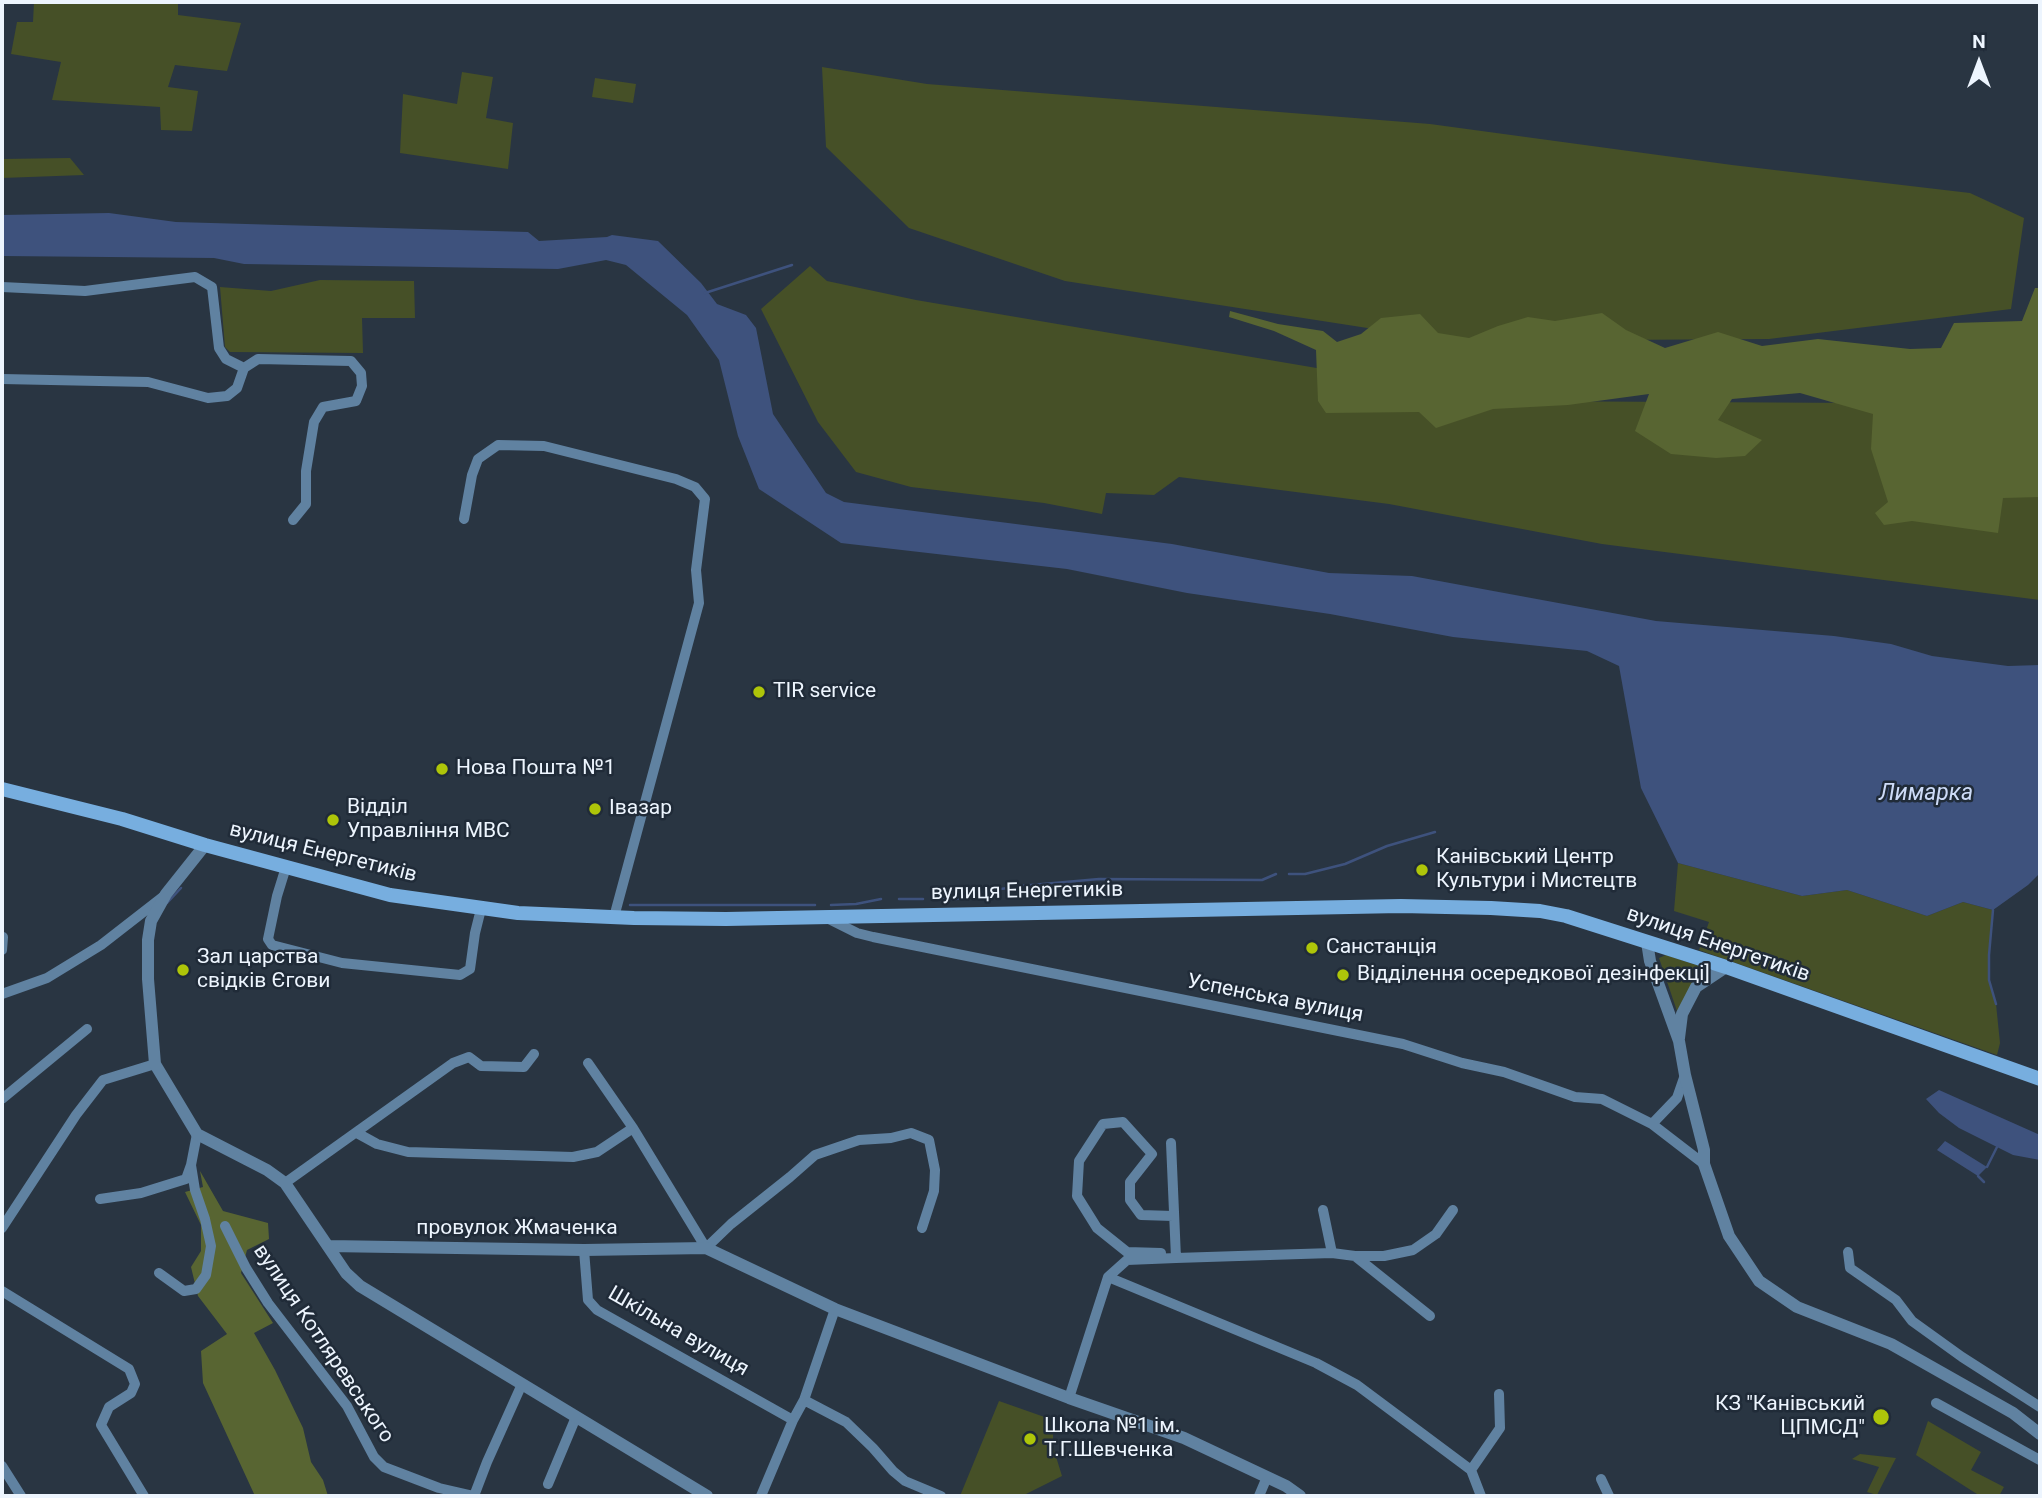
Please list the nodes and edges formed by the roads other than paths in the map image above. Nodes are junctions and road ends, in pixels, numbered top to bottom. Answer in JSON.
{"nodes":[{"id":1,"x":2,"y":287,"type":"edge"},
{"id":2,"x":244,"y":368,"type":"junction"},
{"id":3,"x":2,"y":379,"type":"edge"},
{"id":4,"x":464,"y":519,"type":"dead end"},
{"id":5,"x":293,"y":520,"type":"dead end"},
{"id":6,"x":2,"y":789,"type":"edge"},
{"id":7,"x":205,"y":845,"type":"junction"},
{"id":8,"x":286,"y":867,"type":"junction"},
{"id":9,"x":166,"y":894,"type":"junction"},
{"id":10,"x":481,"y":909,"type":"junction"},
{"id":11,"x":614,"y":917,"type":"junction"},
{"id":12,"x":825,"y":917,"type":"junction"},
{"id":13,"x":3,"y":937,"type":"edge"},
{"id":14,"x":1647,"y":942,"type":"junction"},
{"id":15,"x":2,"y":950,"type":"edge"},
{"id":16,"x":1727,"y":967,"type":"junction"},
{"id":17,"x":2,"y":994,"type":"edge"},
{"id":18,"x":88,"y":1029,"type":"dead end"},
{"id":19,"x":1679,"y":1041,"type":"junction"},
{"id":20,"x":534,"y":1054,"type":"dead end"},
{"id":21,"x":588,"y":1063,"type":"dead end"},
{"id":22,"x":155,"y":1064,"type":"junction"},
{"id":23,"x":1685,"y":1075,"type":"junction"},
{"id":24,"x":2040,"y":1079,"type":"edge"},
{"id":25,"x":2,"y":1099,"type":"edge"},
{"id":26,"x":1652,"y":1124,"type":"junction"},
{"id":27,"x":633,"y":1128,"type":"junction"},
{"id":28,"x":357,"y":1133,"type":"junction"},
{"id":29,"x":197,"y":1134,"type":"junction"},
{"id":30,"x":1171,"y":1143,"type":"dead end"},
{"id":31,"x":1152,"y":1154,"type":"junction"},
{"id":32,"x":1704,"y":1164,"type":"junction"},
{"id":33,"x":191,"y":1166,"type":"junction"},
{"id":34,"x":1171,"y":1169,"type":"junction"},
{"id":35,"x":285,"y":1183,"type":"junction"},
{"id":36,"x":100,"y":1199,"type":"dead end"},
{"id":37,"x":1323,"y":1210,"type":"dead end"},
{"id":38,"x":1453,"y":1210,"type":"dead end"},
{"id":39,"x":1173,"y":1216,"type":"junction"},
{"id":40,"x":225,"y":1226,"type":"dead end"},
{"id":41,"x":2,"y":1228,"type":"edge"},
{"id":42,"x":922,"y":1228,"type":"dead end"},
{"id":43,"x":328,"y":1246,"type":"junction"},
{"id":44,"x":706,"y":1248,"type":"junction"},
{"id":45,"x":584,"y":1250,"type":"junction"},
{"id":46,"x":1849,"y":1252,"type":"dead end"},
{"id":47,"x":1161,"y":1253,"type":"dead end"},
{"id":48,"x":1332,"y":1253,"type":"junction"},
{"id":49,"x":1355,"y":1256,"type":"junction"},
{"id":50,"x":1177,"y":1258,"type":"junction"},
{"id":51,"x":159,"y":1273,"type":"dead end"},
{"id":52,"x":1108,"y":1277,"type":"junction"},
{"id":53,"x":2,"y":1291,"type":"edge"},
{"id":54,"x":835,"y":1309,"type":"junction"},
{"id":55,"x":1430,"y":1316,"type":"dead end"},
{"id":56,"x":522,"y":1384,"type":"junction"},
{"id":57,"x":1499,"y":1394,"type":"dead end"},
{"id":58,"x":1069,"y":1398,"type":"junction"},
{"id":59,"x":804,"y":1400,"type":"junction"},
{"id":60,"x":1936,"y":1403,"type":"dead end"},
{"id":61,"x":2040,"y":1407,"type":"edge"},
{"id":62,"x":576,"y":1417,"type":"junction"},
{"id":63,"x":793,"y":1420,"type":"junction"},
{"id":64,"x":2040,"y":1434,"type":"edge"},
{"id":65,"x":2040,"y":1460,"type":"edge"},
{"id":66,"x":2,"y":1466,"type":"edge"},
{"id":67,"x":1471,"y":1470,"type":"junction"},
{"id":68,"x":1267,"y":1477,"type":"junction"},
{"id":69,"x":1601,"y":1479,"type":"dead end"},
{"id":70,"x":548,"y":1484,"type":"dead end"},
{"id":71,"x":437,"y":1492,"type":"edge"},
{"id":72,"x":22,"y":1496,"type":"edge"},
{"id":73,"x":144,"y":1496,"type":"edge"},
{"id":74,"x":474,"y":1496,"type":"edge"},
{"id":75,"x":707,"y":1496,"type":"edge"},
{"id":76,"x":761,"y":1496,"type":"edge"},
{"id":77,"x":942,"y":1496,"type":"edge"},
{"id":78,"x":1259,"y":1496,"type":"edge"},
{"id":79,"x":1300,"y":1496,"type":"edge"},
{"id":80,"x":1481,"y":1496,"type":"edge"},
{"id":81,"x":1609,"y":1496,"type":"edge"}],
"edges":[{"from":1,"to":2,"type":"street"},
{"from":2,"to":3,"type":"street"},
{"from":2,"to":5,"type":"street"},
{"from":4,"to":11,"type":"street"},
{"from":6,"to":7,"type":"main road","name":"вулиця Енергетиків"},
{"from":7,"to":8,"type":"main road","name":"вулиця Енергетиків"},
{"from":7,"to":9,"type":"street"},
{"from":8,"to":10,"type":"main road","name":"вулиця Енергетиків"},
{"from":8,"to":10,"type":"street"},
{"from":9,"to":17,"type":"street"},
{"from":9,"to":22,"type":"street"},
{"from":10,"to":11,"type":"main road","name":"вулиця Енергетиків"},
{"from":11,"to":12,"type":"main road","name":"вулиця Енергетиків"},
{"from":12,"to":14,"type":"main road","name":"вулиця Енергетиків"},
{"from":12,"to":26,"type":"street","name":"Успенська вулиця"},
{"from":13,"to":15,"type":"street"},
{"from":14,"to":16,"type":"main road","name":"вулиця Енергетиків"},
{"from":14,"to":19,"type":"street"},
{"from":16,"to":19,"type":"street"},
{"from":16,"to":24,"type":"main road","name":"вулиця Енергетиків"},
{"from":18,"to":25,"type":"street"},
{"from":19,"to":23,"type":"street"},
{"from":20,"to":28,"type":"street"},
{"from":21,"to":27,"type":"street"},
{"from":22,"to":29,"type":"street"},
{"from":22,"to":41,"type":"street"},
{"from":23,"to":26,"type":"street"},
{"from":23,"to":32,"type":"street"},
{"from":26,"to":32,"type":"street","name":"Успенська вулиця"},
{"from":27,"to":28,"type":"street"},
{"from":27,"to":44,"type":"street"},
{"from":28,"to":35,"type":"street"},
{"from":29,"to":33,"type":"street"},
{"from":29,"to":35,"type":"street"},
{"from":30,"to":34,"type":"street"},
{"from":31,"to":34,"type":"street"},
{"from":31,"to":39,"type":"street"},
{"from":31,"to":47,"type":"street"},
{"from":32,"to":64,"type":"street"},
{"from":33,"to":36,"type":"street"},
{"from":33,"to":51,"type":"street"},
{"from":34,"to":39,"type":"street"},
{"from":35,"to":43,"type":"street"},
{"from":37,"to":48,"type":"street"},
{"from":38,"to":49,"type":"street"},
{"from":39,"to":50,"type":"street"},
{"from":40,"to":71,"type":"street","name":"вулиця Котляревського"},
{"from":42,"to":44,"type":"street"},
{"from":43,"to":45,"type":"street","name":"провулок Жмаченка"},
{"from":43,"to":56,"type":"street"},
{"from":44,"to":45,"type":"street","name":"провулок Жмаченка"},
{"from":44,"to":54,"type":"street"},
{"from":45,"to":63,"type":"street","name":"Шкільна вулиця"},
{"from":46,"to":61,"type":"street"},
{"from":48,"to":49,"type":"street"},
{"from":48,"to":50,"type":"street"},
{"from":49,"to":55,"type":"street"},
{"from":50,"to":52,"type":"street"},
{"from":52,"to":58,"type":"street"},
{"from":52,"to":67,"type":"street"},
{"from":53,"to":73,"type":"street"},
{"from":54,"to":58,"type":"street"},
{"from":54,"to":59,"type":"street"},
{"from":56,"to":62,"type":"street"},
{"from":56,"to":74,"type":"street"},
{"from":57,"to":67,"type":"street"},
{"from":58,"to":68,"type":"street"},
{"from":59,"to":63,"type":"street"},
{"from":59,"to":77,"type":"street"},
{"from":60,"to":65,"type":"street"},
{"from":62,"to":70,"type":"street"},
{"from":62,"to":75,"type":"street"},
{"from":63,"to":76,"type":"street"},
{"from":66,"to":72,"type":"street"},
{"from":67,"to":80,"type":"street"},
{"from":68,"to":78,"type":"street"},
{"from":68,"to":79,"type":"street"},
{"from":69,"to":81,"type":"street"},
{"from":71,"to":74,"type":"street","name":"вулиця Котляревського"}]}
